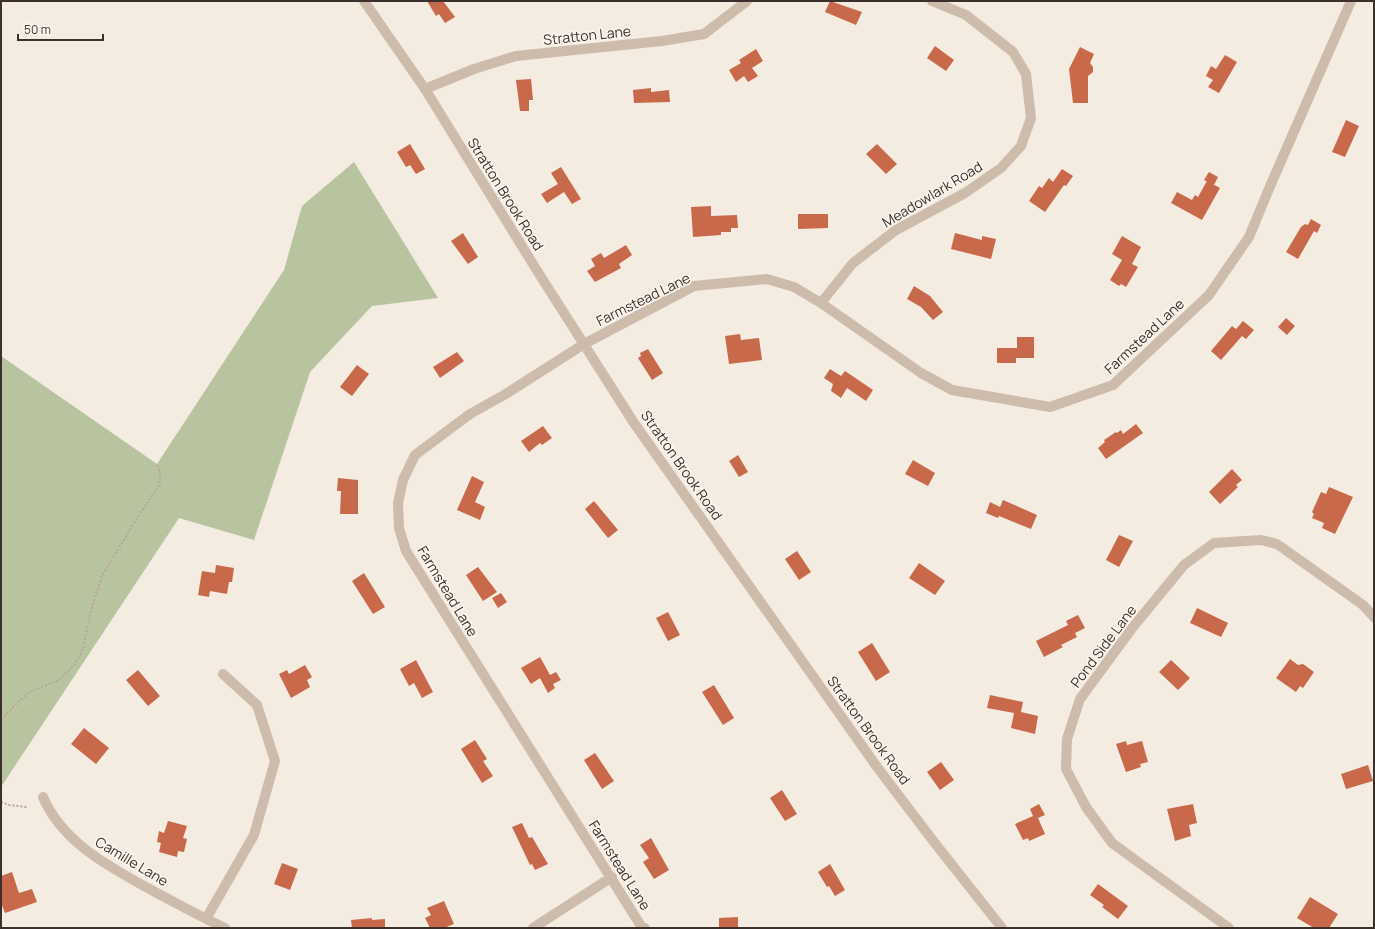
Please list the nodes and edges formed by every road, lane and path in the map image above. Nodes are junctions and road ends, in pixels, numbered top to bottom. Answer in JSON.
{"nodes":[{"id":1,"x":364,"y":1,"type":"edge"},
{"id":2,"x":747,"y":1,"type":"edge"},
{"id":3,"x":932,"y":1,"type":"edge"},
{"id":4,"x":1351,"y":1,"type":"edge"},
{"id":5,"x":425,"y":89,"type":"junction"},
{"id":6,"x":821,"y":303,"type":"junction"},
{"id":7,"x":584,"y":344,"type":"junction"},
{"id":8,"x":157,"y":464,"type":"dead end"},
{"id":9,"x":1374,"y":617,"type":"edge"},
{"id":10,"x":223,"y":674,"type":"dead end"},
{"id":11,"x":1,"y":719,"type":"edge"},
{"id":12,"x":43,"y":797,"type":"dead end"},
{"id":13,"x":1,"y":802,"type":"edge"},
{"id":14,"x":27,"y":807,"type":"dead end"},
{"id":15,"x":612,"y":878,"type":"junction"},
{"id":16,"x":206,"y":919,"type":"junction"},
{"id":17,"x":225,"y":928,"type":"edge"},
{"id":18,"x":533,"y":928,"type":"edge"},
{"id":19,"x":645,"y":928,"type":"edge"},
{"id":20,"x":1002,"y":928,"type":"edge"},
{"id":21,"x":1229,"y":928,"type":"edge"}],
"edges":[{"from":1,"to":5,"type":"street","name":"Stratton Brook Road"},
{"from":2,"to":5,"type":"street","name":"Stratton Lane"},
{"from":3,"to":6,"type":"street","name":"Meadowlark Road"},
{"from":4,"to":6,"type":"street","name":"Farmstead Lane"},
{"from":5,"to":7,"type":"street","name":"Stratton Brook Road"},
{"from":6,"to":7,"type":"street","name":"Farmstead Lane"},
{"from":7,"to":15,"type":"street","name":"Farmstead Lane"},
{"from":7,"to":20,"type":"street","name":"Stratton Brook Road"},
{"from":8,"to":11,"type":"path"},
{"from":9,"to":21,"type":"street","name":"Pond Side Lane"},
{"from":10,"to":16,"type":"street"},
{"from":12,"to":16,"type":"street","name":"Camille Lane"},
{"from":13,"to":14,"type":"path"},
{"from":15,"to":18,"type":"street"},
{"from":15,"to":19,"type":"street","name":"Farmstead Lane"},
{"from":16,"to":17,"type":"street","name":"Camille Lane"}]}
